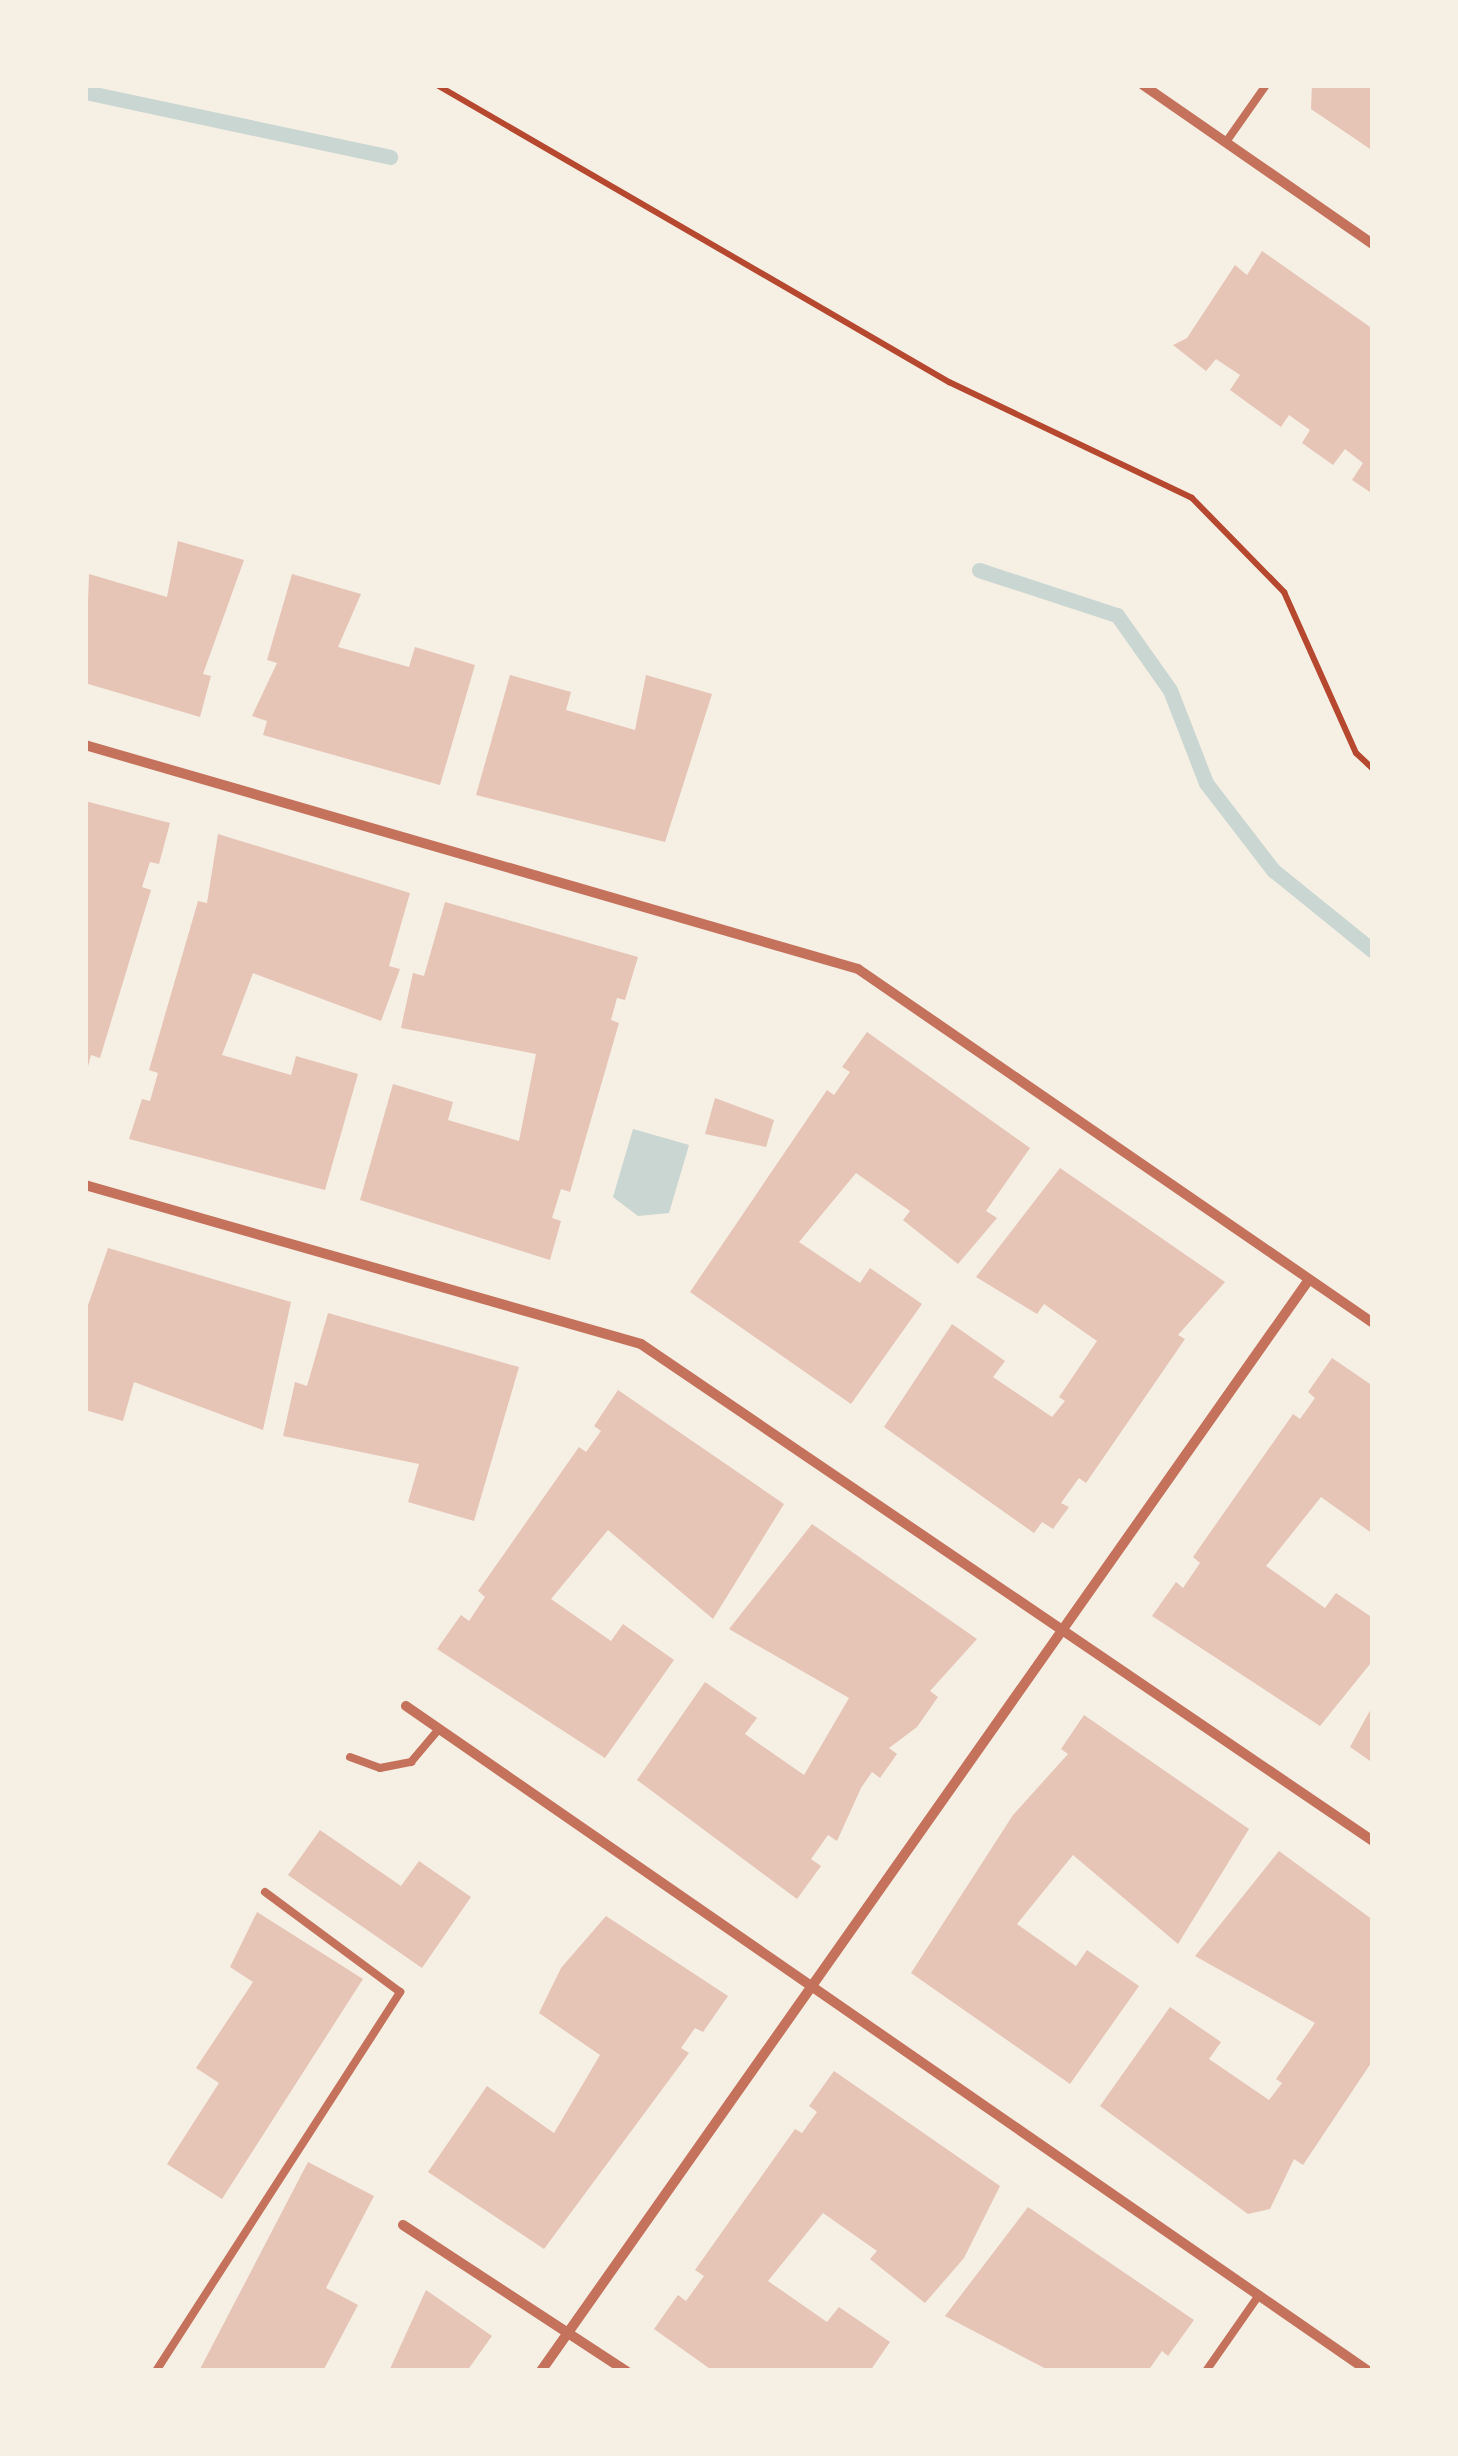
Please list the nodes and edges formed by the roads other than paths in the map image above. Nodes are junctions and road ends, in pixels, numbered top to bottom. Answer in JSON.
{"nodes":[{"id":1,"x":1143,"y":85,"type":"edge"},
{"id":2,"x":1266,"y":85,"type":"edge"},
{"id":3,"x":1226,"y":142,"type":"junction"},
{"id":4,"x":1373,"y":244,"type":"edge"},
{"id":5,"x":85,"y":745,"type":"edge"},
{"id":6,"x":85,"y":1185,"type":"edge"},
{"id":7,"x":1308,"y":1281,"type":"junction"},
{"id":8,"x":1373,"y":1324,"type":"edge"},
{"id":9,"x":1064,"y":1630,"type":"junction"},
{"id":10,"x":406,"y":1706,"type":"dead end"},
{"id":11,"x":438,"y":1729,"type":"junction"},
{"id":12,"x":350,"y":1757,"type":"dead end"},
{"id":13,"x":1373,"y":1842,"type":"edge"},
{"id":14,"x":264,"y":1892,"type":"dead end"},
{"id":15,"x":813,"y":1988,"type":"junction"},
{"id":16,"x":404,"y":2226,"type":"dead end"},
{"id":17,"x":1258,"y":2295,"type":"junction"},
{"id":18,"x":566,"y":2329,"type":"junction"},
{"id":19,"x":156,"y":2371,"type":"edge"},
{"id":20,"x":540,"y":2371,"type":"edge"},
{"id":21,"x":626,"y":2371,"type":"edge"},
{"id":22,"x":1206,"y":2371,"type":"edge"},
{"id":23,"x":1368,"y":2371,"type":"edge"}],
"edges":[{"from":1,"to":3,"type":"street"},
{"from":2,"to":3,"type":"lane"},
{"from":3,"to":4,"type":"street"},
{"from":5,"to":7,"type":"street"},
{"from":6,"to":9,"type":"street"},
{"from":7,"to":8,"type":"street"},
{"from":7,"to":9,"type":"street"},
{"from":9,"to":13,"type":"street"},
{"from":9,"to":15,"type":"street"},
{"from":10,"to":11,"type":"street"},
{"from":11,"to":12,"type":"lane"},
{"from":11,"to":15,"type":"street"},
{"from":14,"to":19,"type":"lane"},
{"from":15,"to":17,"type":"street"},
{"from":15,"to":18,"type":"street"},
{"from":16,"to":18,"type":"street"},
{"from":17,"to":22,"type":"lane"},
{"from":17,"to":23,"type":"street"},
{"from":18,"to":20,"type":"street"},
{"from":18,"to":21,"type":"street"}]}
